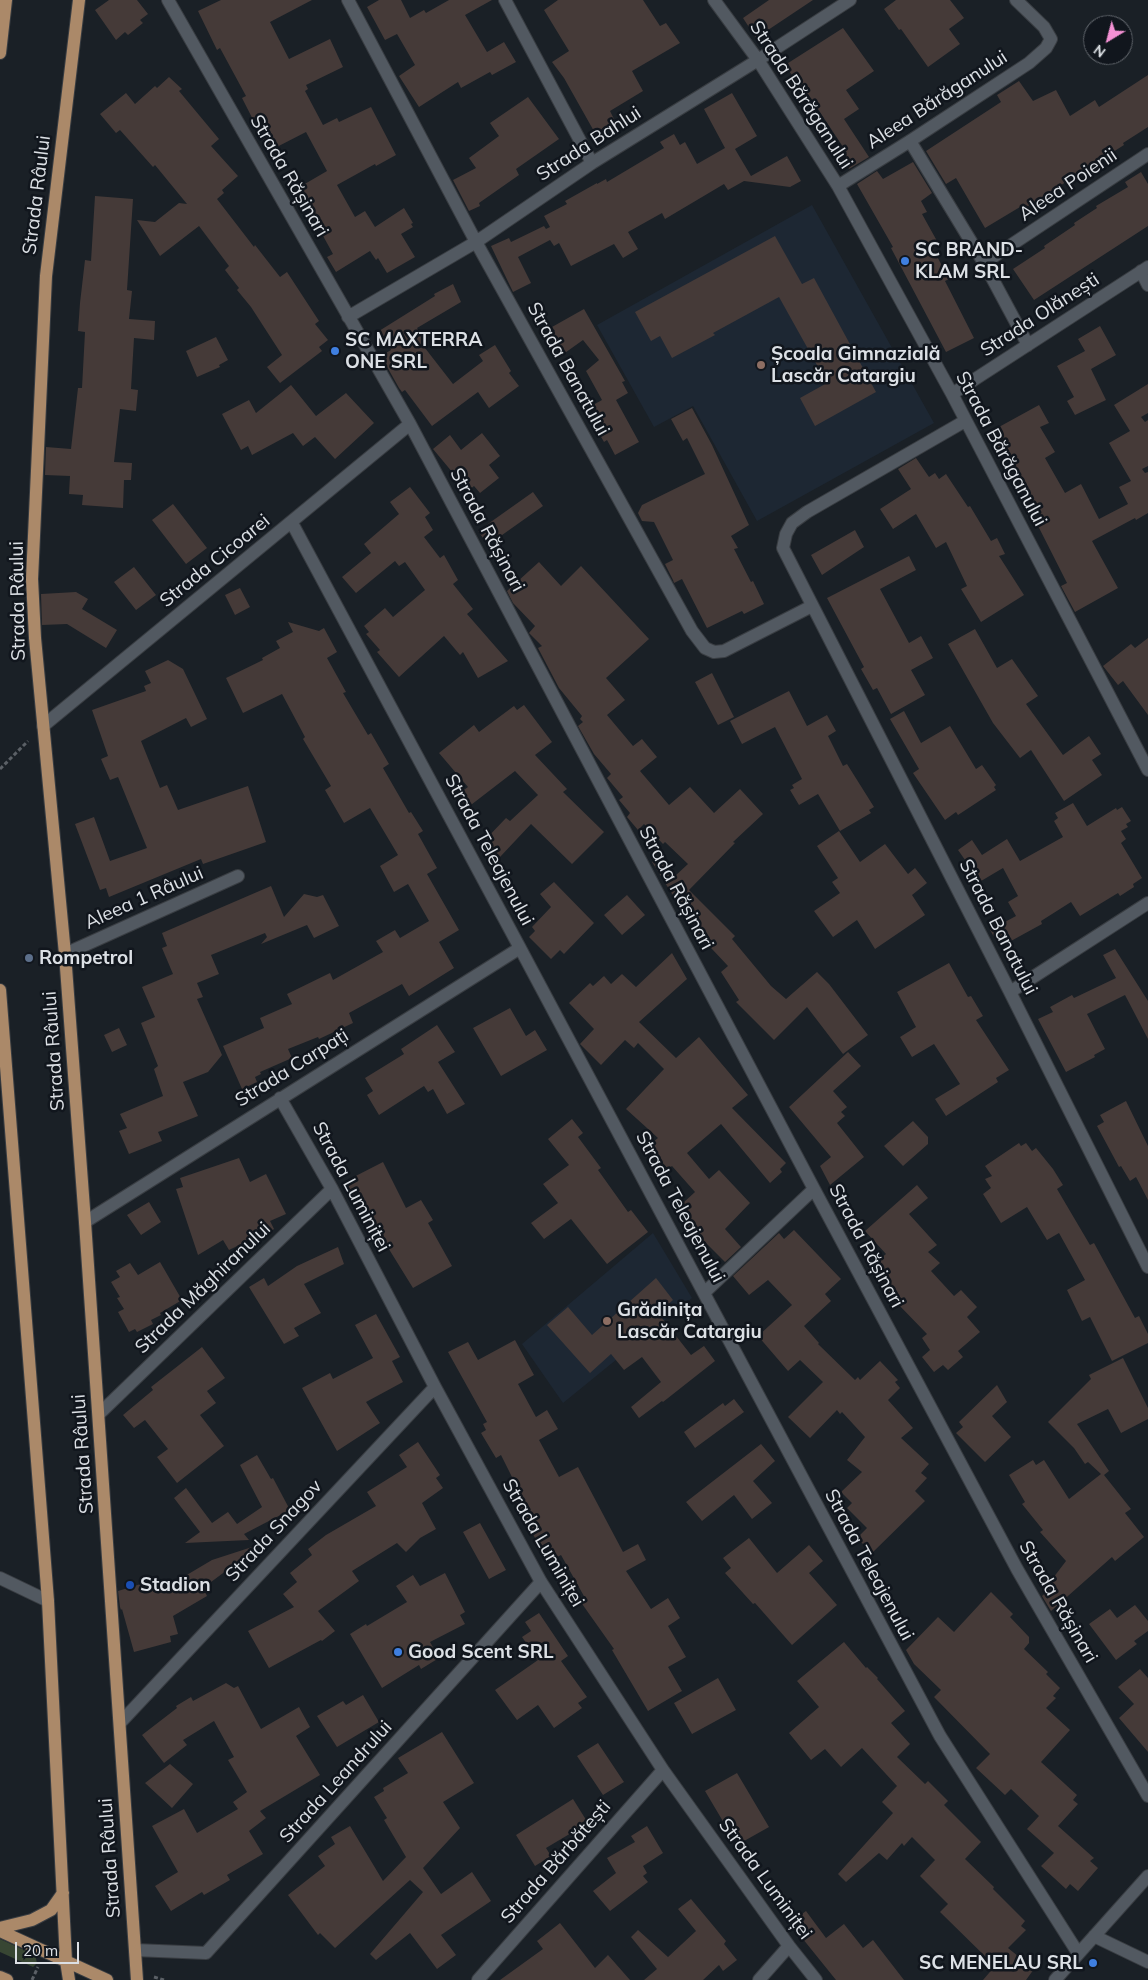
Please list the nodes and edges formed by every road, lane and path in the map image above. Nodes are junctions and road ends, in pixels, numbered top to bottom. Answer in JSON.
{"nodes":[{"id":1,"x":6,"y":0,"type":"edge"},
{"id":2,"x":78,"y":0,"type":"edge"},
{"id":3,"x":168,"y":0,"type":"edge"},
{"id":4,"x":348,"y":0,"type":"edge"},
{"id":5,"x":505,"y":0,"type":"edge"},
{"id":6,"x":714,"y":0,"type":"edge"},
{"id":7,"x":850,"y":0,"type":"edge"},
{"id":8,"x":1016,"y":0,"type":"edge"},
{"id":9,"x":0,"y":53,"type":"edge"},
{"id":10,"x":758,"y":60,"type":"junction"},
{"id":11,"x":910,"y":141,"type":"junction"},
{"id":12,"x":1148,"y":154,"type":"edge"},
{"id":13,"x":592,"y":163,"type":"junction"},
{"id":14,"x":838,"y":186,"type":"junction"},
{"id":15,"x":476,"y":242,"type":"junction"},
{"id":16,"x":984,"y":263,"type":"junction"},
{"id":17,"x":1144,"y":269,"type":"edge"},
{"id":18,"x":1148,"y":285,"type":"edge"},
{"id":19,"x":348,"y":317,"type":"junction"},
{"id":20,"x":1028,"y":345,"type":"junction"},
{"id":21,"x":952,"y":394,"type":"junction"},
{"id":22,"x":965,"y":421,"type":"junction"},
{"id":23,"x":410,"y":424,"type":"junction"},
{"id":24,"x":292,"y":523,"type":"junction"},
{"id":25,"x":812,"y":606,"type":"junction"},
{"id":26,"x":43,"y":726,"type":"junction"},
{"id":27,"x":0,"y":769,"type":"edge"},
{"id":28,"x":1148,"y":770,"type":"edge"},
{"id":29,"x":238,"y":876,"type":"dead end"},
{"id":30,"x":1148,"y":902,"type":"edge"},
{"id":31,"x":520,"y":948,"type":"junction"},
{"id":32,"x":65,"y":954,"type":"junction"},
{"id":33,"x":0,"y":990,"type":"edge"},
{"id":34,"x":1010,"y":992,"type":"junction"},
{"id":35,"x":280,"y":1098,"type":"junction"},
{"id":36,"x":332,"y":1189,"type":"junction"},
{"id":37,"x":814,"y":1189,"type":"junction"},
{"id":38,"x":85,"y":1222,"type":"junction"},
{"id":39,"x":1148,"y":1267,"type":"edge"},
{"id":40,"x":704,"y":1292,"type":"junction"},
{"id":41,"x":435,"y":1387,"type":"junction"},
{"id":42,"x":99,"y":1414,"type":"junction"},
{"id":43,"x":0,"y":1578,"type":"edge"},
{"id":44,"x":542,"y":1582,"type":"junction"},
{"id":45,"x":48,"y":1601,"type":"junction"},
{"id":46,"x":120,"y":1723,"type":"junction"},
{"id":47,"x":663,"y":1770,"type":"junction"},
{"id":48,"x":1148,"y":1796,"type":"edge"},
{"id":49,"x":1148,"y":1876,"type":"edge"},
{"id":50,"x":63,"y":1893,"type":"junction"},
{"id":51,"x":0,"y":1929,"type":"edge"},
{"id":52,"x":1094,"y":1936,"type":"junction"},
{"id":53,"x":789,"y":1946,"type":"junction"},
{"id":54,"x":135,"y":1950,"type":"junction"},
{"id":55,"x":1078,"y":1953,"type":"junction"},
{"id":56,"x":66,"y":1961,"type":"junction"},
{"id":57,"x":1148,"y":1962,"type":"edge"},
{"id":58,"x":0,"y":1977,"type":"edge"},
{"id":59,"x":7,"y":1980,"type":"edge"},
{"id":60,"x":69,"y":1980,"type":"edge"},
{"id":61,"x":107,"y":1980,"type":"edge"},
{"id":62,"x":137,"y":1980,"type":"edge"},
{"id":63,"x":478,"y":1980,"type":"edge"},
{"id":64,"x":759,"y":1980,"type":"edge"},
{"id":65,"x":816,"y":1980,"type":"edge"},
{"id":66,"x":1055,"y":1980,"type":"edge"}],
"edges":[{"from":1,"to":9,"type":"main road"},
{"from":2,"to":26,"type":"main road","name":"Strada Râului"},
{"from":3,"to":19,"type":"street","name":"Strada Rășinari"},
{"from":4,"to":15,"type":"street","name":"Strada Banatului"},
{"from":5,"to":13,"type":"street"},
{"from":6,"to":10,"type":"street","name":"Strada Bărăganului"},
{"from":7,"to":10,"type":"street","name":"Strada Bahlui"},
{"from":8,"to":11,"type":"street","name":"Aleea Bărăganului"},
{"from":10,"to":13,"type":"street","name":"Strada Bahlui"},
{"from":10,"to":14,"type":"street","name":"Strada Bărăganului"},
{"from":11,"to":14,"type":"street","name":"Aleea Bărăganului"},
{"from":11,"to":16,"type":"street"},
{"from":12,"to":16,"type":"street","name":"Aleea Poienii"},
{"from":13,"to":15,"type":"street","name":"Strada Bahlui"},
{"from":14,"to":21,"type":"street","name":"Strada Bărăganului"},
{"from":15,"to":19,"type":"street","name":"Strada Bahlui"},
{"from":15,"to":25,"type":"street","name":"Strada Banatului"},
{"from":16,"to":20,"type":"street"},
{"from":17,"to":18,"type":"street"},
{"from":17,"to":20,"type":"street","name":"Strada Olănești"},
{"from":19,"to":23,"type":"street","name":"Strada Rășinari"},
{"from":20,"to":21,"type":"street","name":"Strada Olănești"},
{"from":21,"to":22,"type":"street","name":"Strada Bărăganului"},
{"from":22,"to":25,"type":"street","name":"Strada Banatului"},
{"from":22,"to":28,"type":"street","name":"Strada Bărăganului"},
{"from":23,"to":24,"type":"street","name":"Strada Cicoarei"},
{"from":23,"to":37,"type":"street","name":"Strada Rășinari"},
{"from":24,"to":26,"type":"street","name":"Strada Cicoarei"},
{"from":24,"to":31,"type":"street","name":"Strada Teleajenului"},
{"from":25,"to":34,"type":"street","name":"Strada Banatului"},
{"from":26,"to":27,"type":"path"},
{"from":26,"to":32,"type":"main road","name":"Strada Râului"},
{"from":29,"to":32,"type":"street","name":"Aleea 1 Râului"},
{"from":30,"to":34,"type":"street"},
{"from":31,"to":35,"type":"street","name":"Strada Carpați"},
{"from":31,"to":40,"type":"street","name":"Strada Teleajenului"},
{"from":32,"to":38,"type":"main road","name":"Strada Râului"},
{"from":33,"to":45,"type":"main road"},
{"from":34,"to":39,"type":"street","name":"Strada Banatului"},
{"from":35,"to":36,"type":"street","name":"Strada Luminiței"},
{"from":35,"to":38,"type":"street","name":"Strada Carpați"},
{"from":36,"to":41,"type":"street","name":"Strada Luminiței"},
{"from":36,"to":42,"type":"street","name":"Strada Măghiranului"},
{"from":37,"to":40,"type":"street"},
{"from":37,"to":48,"type":"street","name":"Strada Rășinari"},
{"from":38,"to":42,"type":"main road","name":"Strada Râului"},
{"from":40,"to":55,"type":"street","name":"Strada Teleajenului"},
{"from":41,"to":44,"type":"street","name":"Strada Luminiței"},
{"from":41,"to":46,"type":"street","name":"Strada Snagov"},
{"from":42,"to":46,"type":"main road","name":"Strada Râului"},
{"from":43,"to":45,"type":"street"},
{"from":44,"to":47,"type":"street","name":"Strada Luminiței"},
{"from":44,"to":54,"type":"street","name":"Strada Leandrului"},
{"from":45,"to":50,"type":"main road"},
{"from":46,"to":54,"type":"main road","name":"Strada Râului"},
{"from":47,"to":53,"type":"street","name":"Strada Luminiței"},
{"from":47,"to":63,"type":"street","name":"Strada Bărbătești"},
{"from":49,"to":52,"type":"street"},
{"from":50,"to":51,"type":"main road"},
{"from":50,"to":56,"type":"main road"},
{"from":51,"to":56,"type":"main road"},
{"from":52,"to":55,"type":"street"},
{"from":52,"to":57,"type":"street"},
{"from":53,"to":64,"type":"street"},
{"from":53,"to":65,"type":"street","name":"Strada Luminiței"},
{"from":54,"to":62,"type":"main road","name":"Strada Râului"},
{"from":55,"to":66,"type":"street"},
{"from":56,"to":60,"type":"main road"},
{"from":56,"to":61,"type":"main road"},
{"from":58,"to":59,"type":"main road"}]}
